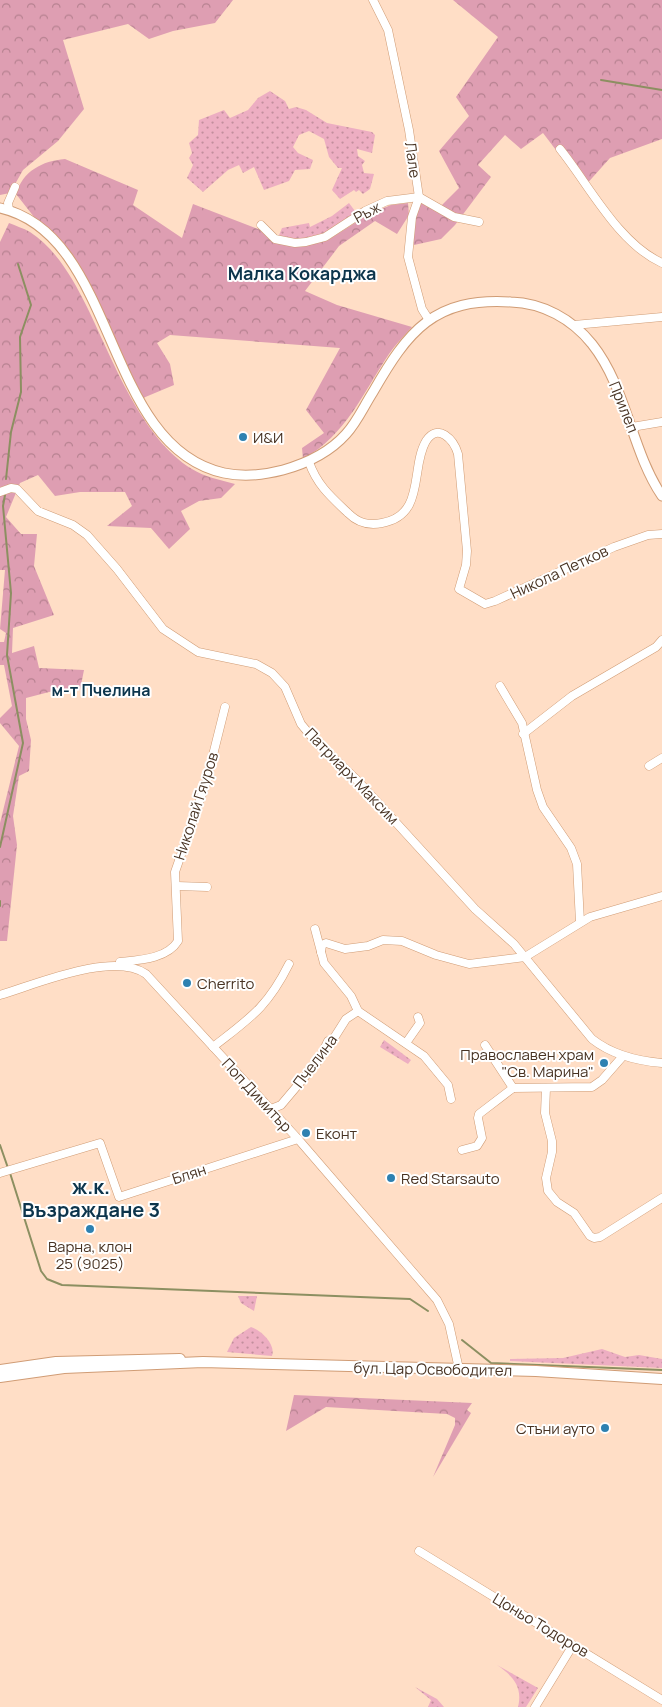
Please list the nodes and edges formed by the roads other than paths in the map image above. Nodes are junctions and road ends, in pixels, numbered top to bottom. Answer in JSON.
{"nodes":[{"id":1,"x":373,"y":0,"type":"edge"},
{"id":2,"x":560,"y":149,"type":"dead end"},
{"id":3,"x":15,"y":187,"type":"dead end"},
{"id":4,"x":419,"y":197,"type":"junction"},
{"id":5,"x":5,"y":209,"type":"edge"},
{"id":6,"x":479,"y":222,"type":"dead end"},
{"id":7,"x":261,"y":225,"type":"dead end"},
{"id":8,"x":662,"y":263,"type":"edge"},
{"id":9,"x":662,"y":317,"type":"edge"},
{"id":10,"x":429,"y":320,"type":"junction"},
{"id":11,"x":574,"y":325,"type":"junction"},
{"id":12,"x":662,"y":422,"type":"edge"},
{"id":13,"x":632,"y":427,"type":"junction"},
{"id":14,"x":309,"y":462,"type":"junction"},
{"id":15,"x":0,"y":492,"type":"edge"},
{"id":16,"x":662,"y":496,"type":"edge"},
{"id":17,"x":662,"y":534,"type":"edge"},
{"id":18,"x":662,"y":640,"type":"edge"},
{"id":19,"x":500,"y":686,"type":"dead end"},
{"id":20,"x":225,"y":707,"type":"dead end"},
{"id":21,"x":523,"y":734,"type":"junction"},
{"id":22,"x":662,"y":758,"type":"edge"},
{"id":23,"x":649,"y":766,"type":"dead end"},
{"id":24,"x":177,"y":886,"type":"junction"},
{"id":25,"x":207,"y":887,"type":"dead end"},
{"id":26,"x":662,"y":896,"type":"edge"},
{"id":27,"x":580,"y":922,"type":"junction"},
{"id":28,"x":315,"y":929,"type":"dead end"},
{"id":29,"x":321,"y":952,"type":"junction"},
{"id":30,"x":525,"y":958,"type":"junction"},
{"id":31,"x":289,"y":964,"type":"dead end"},
{"id":32,"x":99,"y":966,"type":"junction"},
{"id":33,"x":0,"y":994,"type":"edge"},
{"id":34,"x":358,"y":1012,"type":"junction"},
{"id":35,"x":418,"y":1017,"type":"dead end"},
{"id":36,"x":406,"y":1044,"type":"junction"},
{"id":37,"x":485,"y":1044,"type":"dead end"},
{"id":38,"x":213,"y":1048,"type":"junction"},
{"id":39,"x":623,"y":1056,"type":"junction"},
{"id":40,"x":662,"y":1063,"type":"edge"},
{"id":41,"x":513,"y":1088,"type":"junction"},
{"id":42,"x":546,"y":1088,"type":"junction"},
{"id":43,"x":451,"y":1099,"type":"dead end"},
{"id":44,"x":271,"y":1109,"type":"junction"},
{"id":45,"x":298,"y":1138,"type":"junction"},
{"id":46,"x":462,"y":1150,"type":"dead end"},
{"id":47,"x":2,"y":1172,"type":"edge"},
{"id":48,"x":662,"y":1198,"type":"edge"},
{"id":49,"x":203,"y":1362,"type":"junction"},
{"id":50,"x":459,"y":1369,"type":"junction"},
{"id":51,"x":0,"y":1370,"type":"edge"},
{"id":52,"x":0,"y":1378,"type":"edge"},
{"id":53,"x":662,"y":1379,"type":"edge"},
{"id":54,"x":419,"y":1551,"type":"dead end"},
{"id":55,"x":574,"y":1645,"type":"junction"},
{"id":56,"x":662,"y":1700,"type":"edge"},
{"id":57,"x":534,"y":1707,"type":"edge"}],
"edges":[{"from":1,"to":4,"type":"street","name":"Лале"},
{"from":2,"to":8,"type":"street"},
{"from":3,"to":5,"type":"street"},
{"from":4,"to":6,"type":"street"},
{"from":4,"to":7,"type":"street","name":"Ръж"},
{"from":4,"to":10,"type":"street","name":"Лале"},
{"from":5,"to":14,"type":"street","name":"Прилеп"},
{"from":9,"to":11,"type":"street"},
{"from":10,"to":11,"type":"street","name":"Прилеп"},
{"from":10,"to":14,"type":"street","name":"Прилеп"},
{"from":11,"to":13,"type":"street","name":"Прилеп"},
{"from":12,"to":13,"type":"street"},
{"from":13,"to":16,"type":"street","name":"Прилеп"},
{"from":14,"to":17,"type":"street","name":"Никола Петков"},
{"from":15,"to":30,"type":"street","name":"Патриарх Максим"},
{"from":18,"to":21,"type":"street"},
{"from":19,"to":21,"type":"street"},
{"from":20,"to":24,"type":"street","name":"Николай Гяуров"},
{"from":21,"to":27,"type":"street"},
{"from":22,"to":23,"type":"street"},
{"from":24,"to":25,"type":"street"},
{"from":24,"to":32,"type":"street","name":"Николай Гяуров"},
{"from":26,"to":27,"type":"street"},
{"from":27,"to":30,"type":"street"},
{"from":28,"to":29,"type":"street"},
{"from":29,"to":30,"type":"street"},
{"from":29,"to":34,"type":"street"},
{"from":30,"to":39,"type":"street","name":"Патриарх Максим"},
{"from":31,"to":38,"type":"street"},
{"from":32,"to":33,"type":"street","name":"Поп Димитър"},
{"from":32,"to":38,"type":"street","name":"Поп Димитър"},
{"from":34,"to":36,"type":"street"},
{"from":34,"to":44,"type":"street","name":"Пчелина"},
{"from":35,"to":36,"type":"street"},
{"from":36,"to":43,"type":"street"},
{"from":37,"to":41,"type":"street"},
{"from":38,"to":44,"type":"street","name":"Поп Димитър"},
{"from":39,"to":40,"type":"street","name":"Патриарх Максим"},
{"from":39,"to":42,"type":"street"},
{"from":41,"to":42,"type":"street"},
{"from":41,"to":46,"type":"street"},
{"from":42,"to":48,"type":"street"},
{"from":44,"to":45,"type":"street","name":"Поп Димитър"},
{"from":45,"to":47,"type":"street","name":"Блян"},
{"from":45,"to":50,"type":"street","name":"Поп Димитър"},
{"from":49,"to":50,"type":"main road","name":"бул. Цар Освободител"},
{"from":49,"to":51,"type":"main road","name":"бул. Цар Освободител"},
{"from":49,"to":52,"type":"main road","name":"бул. Цар Освободител"},
{"from":50,"to":53,"type":"main road","name":"бул. Цар Освободител"},
{"from":54,"to":55,"type":"street","name":"Цоньо Тодоров"},
{"from":55,"to":56,"type":"street","name":"Цоньо Тодоров"},
{"from":55,"to":57,"type":"street"}]}
